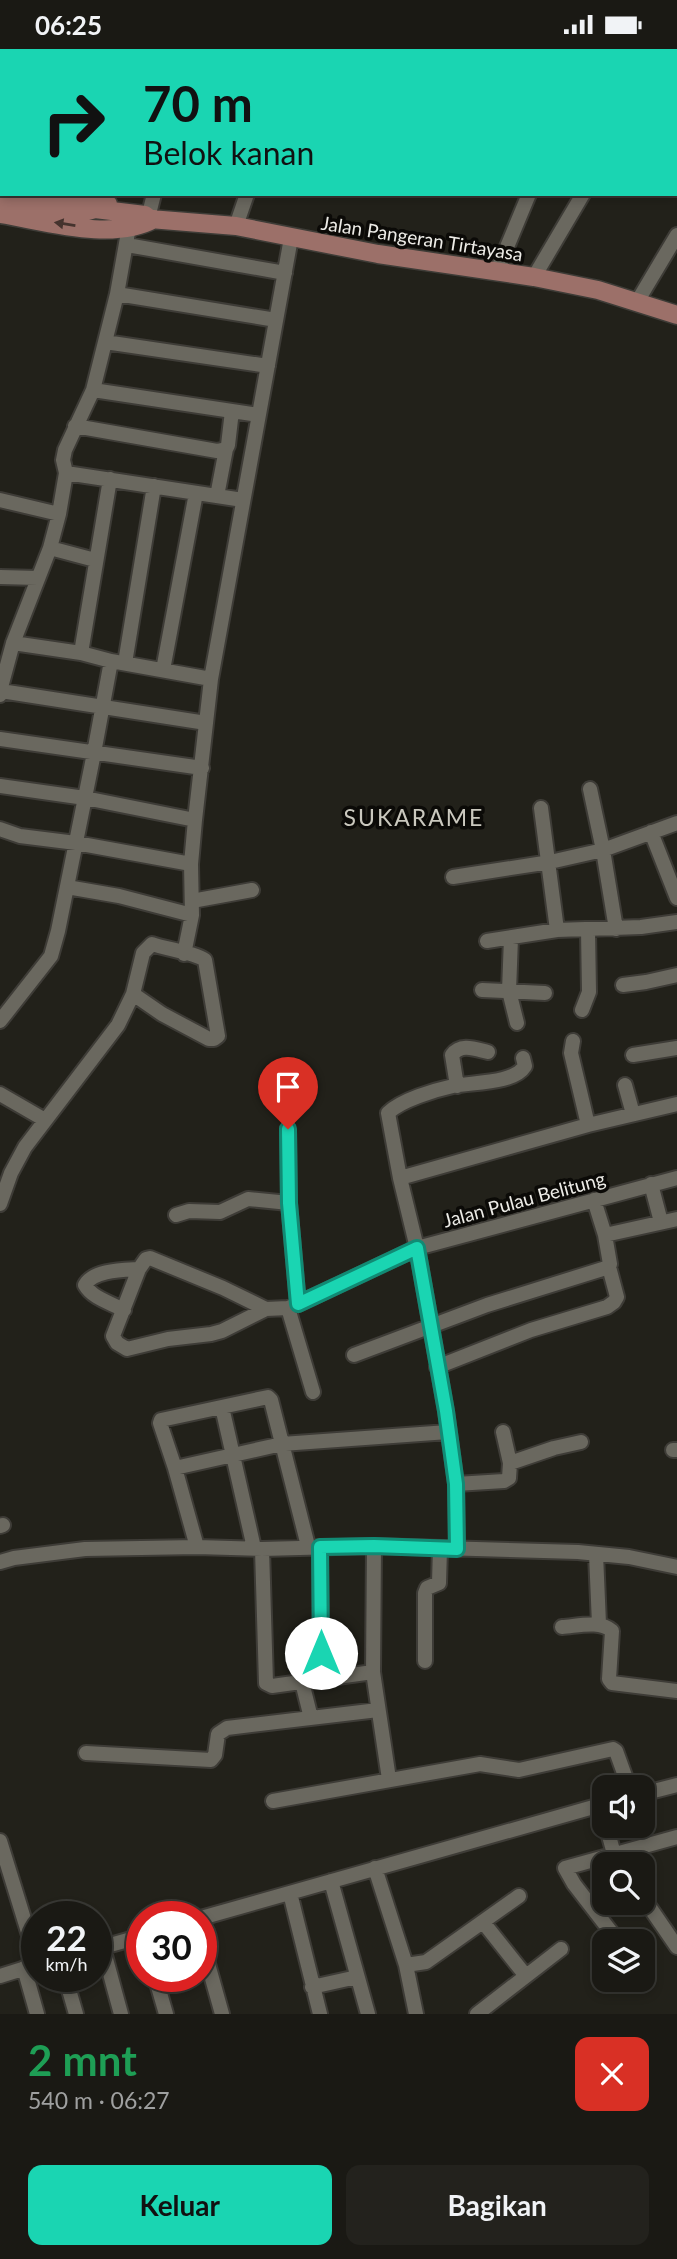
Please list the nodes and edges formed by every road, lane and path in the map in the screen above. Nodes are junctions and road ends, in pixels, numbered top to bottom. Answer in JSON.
{"nodes":[{"id":1,"x":64,"y":196,"type":"edge"},
{"id":2,"x":154,"y":196,"type":"edge"},
{"id":3,"x":246,"y":196,"type":"edge"},
{"id":4,"x":528,"y":196,"type":"edge"},
{"id":5,"x":582,"y":196,"type":"edge"},
{"id":6,"x":0,"y":199,"type":"edge"},
{"id":7,"x":84,"y":212,"type":"junction"},
{"id":8,"x":0,"y":213,"type":"edge"},
{"id":9,"x":152,"y":218,"type":"junction"},
{"id":10,"x":236,"y":226,"type":"junction"},
{"id":11,"x":129,"y":231,"type":"junction"},
{"id":12,"x":677,"y":235,"type":"edge"},
{"id":13,"x":291,"y":238,"type":"junction"},
{"id":14,"x":497,"y":271,"type":"junction"},
{"id":15,"x":285,"y":273,"type":"junction"},
{"id":16,"x":534,"y":277,"type":"junction"},
{"id":17,"x":117,"y":294,"type":"junction"},
{"id":18,"x":637,"y":302,"type":"junction"},
{"id":19,"x":677,"y":315,"type":"edge"},
{"id":20,"x":276,"y":320,"type":"junction"},
{"id":21,"x":105,"y":341,"type":"junction"},
{"id":22,"x":268,"y":366,"type":"junction"},
{"id":23,"x":93,"y":390,"type":"junction"},
{"id":24,"x":232,"y":411,"type":"junction"},
{"id":25,"x":258,"y":415,"type":"junction"},
{"id":26,"x":75,"y":426,"type":"junction"},
{"id":27,"x":226,"y":449,"type":"junction"},
{"id":28,"x":66,"y":473,"type":"junction"},
{"id":29,"x":110,"y":479,"type":"junction"},
{"id":30,"x":154,"y":486,"type":"junction"},
{"id":31,"x":195,"y":493,"type":"junction"},
{"id":32,"x":217,"y":496,"type":"junction"},
{"id":33,"x":0,"y":500,"type":"edge"},
{"id":34,"x":243,"y":500,"type":"junction"},
{"id":35,"x":59,"y":514,"type":"junction"},
{"id":36,"x":50,"y":548,"type":"junction"},
{"id":37,"x":95,"y":560,"type":"junction"},
{"id":38,"x":0,"y":577,"type":"edge"},
{"id":39,"x":38,"y":578,"type":"junction"},
{"id":40,"x":13,"y":643,"type":"junction"},
{"id":41,"x":81,"y":653,"type":"junction"},
{"id":42,"x":118,"y":662,"type":"junction"},
{"id":43,"x":163,"y":670,"type":"junction"},
{"id":44,"x":211,"y":679,"type":"junction"},
{"id":45,"x":0,"y":692,"type":"edge"},
{"id":46,"x":102,"y":706,"type":"junction"},
{"id":47,"x":206,"y":723,"type":"junction"},
{"id":48,"x":0,"y":739,"type":"edge"},
{"id":49,"x":94,"y":753,"type":"junction"},
{"id":50,"x":202,"y":768,"type":"junction"},
{"id":51,"x":0,"y":786,"type":"edge"},
{"id":52,"x":590,"y":789,"type":"dead end"},
{"id":53,"x":85,"y":798,"type":"junction"},
{"id":54,"x":541,"y":808,"type":"dead end"},
{"id":55,"x":195,"y":820,"type":"junction"},
{"id":56,"x":677,"y":823,"type":"edge"},
{"id":57,"x":0,"y":829,"type":"edge"},
{"id":58,"x":652,"y":832,"type":"junction"},
{"id":59,"x":76,"y":843,"type":"junction"},
{"id":60,"x":603,"y":850,"type":"junction"},
{"id":61,"x":550,"y":862,"type":"junction"},
{"id":62,"x":191,"y":864,"type":"junction"},
{"id":63,"x":453,"y":877,"type":"dead end"},
{"id":64,"x":67,"y":887,"type":"junction"},
{"id":65,"x":252,"y":890,"type":"dead end"},
{"id":66,"x":677,"y":898,"type":"edge"},
{"id":67,"x":192,"y":908,"type":"junction"},
{"id":68,"x":677,"y":922,"type":"edge"},
{"id":69,"x":616,"y":929,"type":"junction"},
{"id":70,"x":557,"y":930,"type":"junction"},
{"id":71,"x":588,"y":930,"type":"junction"},
{"id":72,"x":511,"y":938,"type":"junction"},
{"id":73,"x":487,"y":941,"type":"dead end"},
{"id":74,"x":184,"y":954,"type":"junction"},
{"id":75,"x":677,"y":975,"type":"edge"},
{"id":76,"x":623,"y":985,"type":"dead end"},
{"id":77,"x":482,"y":990,"type":"dead end"},
{"id":78,"x":509,"y":991,"type":"junction"},
{"id":79,"x":545,"y":993,"type":"dead end"},
{"id":80,"x":133,"y":994,"type":"junction"},
{"id":81,"x":582,"y":1010,"type":"dead end"},
{"id":82,"x":0,"y":1021,"type":"edge"},
{"id":83,"x":517,"y":1023,"type":"dead end"},
{"id":84,"x":572,"y":1041,"type":"dead end"},
{"id":85,"x":677,"y":1048,"type":"edge"},
{"id":86,"x":488,"y":1052,"type":"dead end"},
{"id":87,"x":633,"y":1055,"type":"dead end"},
{"id":88,"x":523,"y":1058,"type":"dead end"},
{"id":89,"x":625,"y":1085,"type":"dead end"},
{"id":90,"x":457,"y":1086,"type":"junction"},
{"id":91,"x":0,"y":1094,"type":"edge"},
{"id":92,"x":677,"y":1104,"type":"edge"},
{"id":93,"x":633,"y":1114,"type":"junction"},
{"id":94,"x":45,"y":1120,"type":"junction"},
{"id":95,"x":588,"y":1125,"type":"junction"},
{"id":96,"x":288,"y":1129,"type":"dead end"},
{"id":97,"x":400,"y":1178,"type":"junction"},
{"id":98,"x":677,"y":1178,"type":"edge"},
{"id":99,"x":651,"y":1184,"type":"junction"},
{"id":100,"x":594,"y":1200,"type":"junction"},
{"id":101,"x":289,"y":1203,"type":"junction"},
{"id":102,"x":0,"y":1204,"type":"edge"},
{"id":103,"x":176,"y":1215,"type":"dead end"},
{"id":104,"x":677,"y":1219,"type":"edge"},
{"id":105,"x":661,"y":1222,"type":"junction"},
{"id":106,"x":605,"y":1235,"type":"junction"},
{"id":107,"x":417,"y":1248,"type":"junction"},
{"id":108,"x":609,"y":1267,"type":"junction"},
{"id":109,"x":139,"y":1269,"type":"junction"},
{"id":110,"x":293,"y":1306,"type":"junction"},
{"id":111,"x":266,"y":1309,"type":"junction"},
{"id":112,"x":124,"y":1310,"type":"junction"},
{"id":113,"x":430,"y":1326,"type":"junction"},
{"id":114,"x":354,"y":1355,"type":"dead end"},
{"id":115,"x":438,"y":1367,"type":"junction"},
{"id":116,"x":313,"y":1392,"type":"dead end"},
{"id":117,"x":222,"y":1407,"type":"junction"},
{"id":118,"x":448,"y":1432,"type":"junction"},
{"id":119,"x":503,"y":1432,"type":"dead end"},
{"id":120,"x":581,"y":1442,"type":"dead end"},
{"id":121,"x":282,"y":1444,"type":"junction"},
{"id":122,"x":233,"y":1454,"type":"junction"},
{"id":123,"x":510,"y":1464,"type":"junction"},
{"id":124,"x":175,"y":1468,"type":"junction"},
{"id":125,"x":456,"y":1484,"type":"junction"},
{"id":126,"x":198,"y":1546,"type":"junction"},
{"id":127,"x":374,"y":1546,"type":"junction"},
{"id":128,"x":314,"y":1547,"type":"junction"},
{"id":129,"x":440,"y":1548,"type":"junction"},
{"id":130,"x":258,"y":1549,"type":"junction"},
{"id":131,"x":457,"y":1549,"type":"junction"},
{"id":132,"x":596,"y":1554,"type":"junction"},
{"id":133,"x":0,"y":1562,"type":"edge"},
{"id":134,"x":677,"y":1567,"type":"edge"},
{"id":135,"x":599,"y":1624,"type":"junction"},
{"id":136,"x":562,"y":1627,"type":"dead end"},
{"id":137,"x":425,"y":1661,"type":"dead end"},
{"id":138,"x":373,"y":1672,"type":"junction"},
{"id":139,"x":321,"y":1679,"type":"junction"},
{"id":140,"x":302,"y":1682,"type":"junction"},
{"id":141,"x":677,"y":1691,"type":"edge"},
{"id":142,"x":378,"y":1710,"type":"junction"},
{"id":143,"x":311,"y":1718,"type":"junction"},
{"id":144,"x":86,"y":1752,"type":"dead end"},
{"id":145,"x":624,"y":1775,"type":"edge"},
{"id":146,"x":389,"y":1779,"type":"junction"},
{"id":147,"x":677,"y":1785,"type":"edge"},
{"id":148,"x":655,"y":1791,"type":"edge"},
{"id":149,"x":273,"y":1801,"type":"dead end"},
{"id":150,"x":592,"y":1812,"type":"edge"},
{"id":151,"x":0,"y":1841,"type":"edge"},
{"id":152,"x":674,"y":1843,"type":"edge"},
{"id":153,"x":642,"y":1852,"type":"edge"},
{"id":154,"x":592,"y":1863,"type":"edge"},
{"id":155,"x":374,"y":1868,"type":"junction"},
{"id":156,"x":331,"y":1881,"type":"junction"},
{"id":157,"x":290,"y":1893,"type":"junction"},
{"id":158,"x":519,"y":1896,"type":"dead end"},
{"id":159,"x":592,"y":1907,"type":"edge"},
{"id":160,"x":217,"y":1914,"type":"edge"},
{"id":161,"x":598,"y":1915,"type":"edge"},
{"id":162,"x":655,"y":1915,"type":"edge"},
{"id":163,"x":21,"y":1922,"type":"edge"},
{"id":164,"x":483,"y":1922,"type":"junction"},
{"id":165,"x":609,"y":1929,"type":"edge"},
{"id":166,"x":677,"y":1947,"type":"edge"},
{"id":167,"x":561,"y":1949,"type":"dead end"},
{"id":168,"x":406,"y":1965,"type":"junction"},
{"id":169,"x":21,"y":1968,"type":"edge"},
{"id":170,"x":0,"y":1976,"type":"edge"},
{"id":171,"x":526,"y":1976,"type":"junction"},
{"id":172,"x":357,"y":1977,"type":"junction"},
{"id":173,"x":112,"y":1987,"type":"edge"},
{"id":174,"x":313,"y":1987,"type":"junction"},
{"id":175,"x":35,"y":1992,"type":"edge"},
{"id":176,"x":70,"y":1992,"type":"edge"},
{"id":177,"x":160,"y":1992,"type":"edge"},
{"id":178,"x":216,"y":1992,"type":"edge"},
{"id":179,"x":37,"y":2014,"type":"edge"},
{"id":180,"x":76,"y":2014,"type":"edge"},
{"id":181,"x":121,"y":2014,"type":"edge"},
{"id":182,"x":166,"y":2014,"type":"edge"},
{"id":183,"x":222,"y":2014,"type":"edge"},
{"id":184,"x":320,"y":2014,"type":"edge"},
{"id":185,"x":368,"y":2014,"type":"edge"},
{"id":186,"x":416,"y":2014,"type":"edge"},
{"id":187,"x":477,"y":2014,"type":"edge"}],
"edges":[{"from":1,"to":9,"type":"main road","name":"Jalan Pangeran Tirtayasa"},
{"from":2,"to":9,"type":"street"},
{"from":3,"to":10,"type":"street"},
{"from":4,"to":14,"type":"street"},
{"from":5,"to":16,"type":"street"},
{"from":6,"to":7,"type":"main road","name":"Jalan Pangeran Tirtayasa"},
{"from":7,"to":9,"type":"main road","name":"Jalan Pangeran Tirtayasa"},
{"from":7,"to":11,"type":"main road","name":"Jalan Pangeran Tirtayasa"},
{"from":11,"to":8,"type":"main road","name":"Jalan Pangeran Tirtayasa","one_way":true},
{"from":9,"to":10,"type":"main road","name":"Jalan Pangeran Tirtayasa"},
{"from":9,"to":11,"type":"main road","name":"Jalan Pangeran Tirtayasa"},
{"from":10,"to":13,"type":"main road","name":"Jalan Pangeran Tirtayasa"},
{"from":11,"to":15,"type":"street"},
{"from":11,"to":17,"type":"street"},
{"from":12,"to":18,"type":"street"},
{"from":13,"to":14,"type":"main road","name":"Jalan Pangeran Tirtayasa"},
{"from":13,"to":15,"type":"street"},
{"from":14,"to":16,"type":"main road","name":"Jalan Pangeran Tirtayasa"},
{"from":15,"to":20,"type":"street"},
{"from":16,"to":18,"type":"main road","name":"Jalan Pangeran Tirtayasa"},
{"from":17,"to":20,"type":"street"},
{"from":17,"to":21,"type":"street"},
{"from":18,"to":19,"type":"main road","name":"Jalan Pangeran Tirtayasa"},
{"from":20,"to":22,"type":"street"},
{"from":21,"to":22,"type":"street"},
{"from":21,"to":23,"type":"street"},
{"from":22,"to":25,"type":"street"},
{"from":23,"to":24,"type":"street"},
{"from":23,"to":26,"type":"street"},
{"from":24,"to":25,"type":"street"},
{"from":24,"to":27,"type":"street"},
{"from":25,"to":34,"type":"street"},
{"from":26,"to":27,"type":"street"},
{"from":26,"to":28,"type":"street"},
{"from":27,"to":32,"type":"street"},
{"from":28,"to":29,"type":"street"},
{"from":28,"to":35,"type":"street"},
{"from":29,"to":30,"type":"street"},
{"from":29,"to":37,"type":"street"},
{"from":30,"to":31,"type":"street"},
{"from":30,"to":42,"type":"street"},
{"from":31,"to":32,"type":"street"},
{"from":31,"to":43,"type":"street"},
{"from":32,"to":34,"type":"street"},
{"from":33,"to":35,"type":"street"},
{"from":34,"to":44,"type":"street"},
{"from":35,"to":36,"type":"street"},
{"from":36,"to":37,"type":"street"},
{"from":36,"to":39,"type":"street"},
{"from":37,"to":41,"type":"street"},
{"from":38,"to":39,"type":"street"},
{"from":39,"to":40,"type":"street"},
{"from":40,"to":41,"type":"street"},
{"from":40,"to":45,"type":"street"},
{"from":41,"to":42,"type":"street"},
{"from":42,"to":43,"type":"street"},
{"from":42,"to":46,"type":"street"},
{"from":43,"to":44,"type":"street"},
{"from":44,"to":47,"type":"street"},
{"from":45,"to":46,"type":"street"},
{"from":46,"to":47,"type":"street"},
{"from":46,"to":49,"type":"street"},
{"from":47,"to":50,"type":"street"},
{"from":48,"to":49,"type":"street"},
{"from":49,"to":50,"type":"street"},
{"from":49,"to":53,"type":"street"},
{"from":50,"to":55,"type":"street"},
{"from":51,"to":53,"type":"street"},
{"from":52,"to":60,"type":"street"},
{"from":53,"to":55,"type":"street"},
{"from":53,"to":59,"type":"street"},
{"from":54,"to":61,"type":"street"},
{"from":55,"to":62,"type":"street"},
{"from":56,"to":58,"type":"street"},
{"from":57,"to":59,"type":"street"},
{"from":58,"to":60,"type":"street"},
{"from":58,"to":66,"type":"street"},
{"from":59,"to":62,"type":"street"},
{"from":59,"to":64,"type":"street"},
{"from":60,"to":61,"type":"street"},
{"from":60,"to":69,"type":"street"},
{"from":61,"to":63,"type":"street"},
{"from":61,"to":70,"type":"street"},
{"from":62,"to":67,"type":"street"},
{"from":64,"to":67,"type":"street"},
{"from":64,"to":82,"type":"street"},
{"from":65,"to":67,"type":"street"},
{"from":67,"to":74,"type":"street"},
{"from":68,"to":69,"type":"street"},
{"from":69,"to":71,"type":"street"},
{"from":70,"to":71,"type":"street"},
{"from":70,"to":72,"type":"street"},
{"from":71,"to":81,"type":"street"},
{"from":72,"to":73,"type":"street"},
{"from":72,"to":78,"type":"street"},
{"from":74,"to":80,"type":"street"},
{"from":74,"to":80,"type":"street"},
{"from":75,"to":76,"type":"street"},
{"from":77,"to":78,"type":"street"},
{"from":78,"to":79,"type":"street"},
{"from":78,"to":83,"type":"street"},
{"from":80,"to":94,"type":"street"},
{"from":84,"to":95,"type":"street"},
{"from":85,"to":87,"type":"street"},
{"from":86,"to":90,"type":"street"},
{"from":88,"to":90,"type":"street"},
{"from":89,"to":93,"type":"street"},
{"from":90,"to":97,"type":"street"},
{"from":91,"to":94,"type":"street"},
{"from":92,"to":93,"type":"street"},
{"from":93,"to":95,"type":"street"},
{"from":94,"to":102,"type":"street"},
{"from":95,"to":97,"type":"street"},
{"from":96,"to":101,"type":"street"},
{"from":97,"to":107,"type":"street"},
{"from":98,"to":99,"type":"street","name":"Jalan Pulau Belitung"},
{"from":99,"to":100,"type":"street","name":"Jalan Pulau Belitung"},
{"from":99,"to":105,"type":"street"},
{"from":100,"to":106,"type":"street"},
{"from":100,"to":107,"type":"street","name":"Jalan Pulau Belitung"},
{"from":101,"to":103,"type":"street"},
{"from":101,"to":110,"type":"street"},
{"from":104,"to":105,"type":"street"},
{"from":105,"to":106,"type":"street"},
{"from":106,"to":108,"type":"street"},
{"from":107,"to":110,"type":"street","name":"Jalan Pulau Belitung"},
{"from":107,"to":113,"type":"street"},
{"from":108,"to":113,"type":"street"},
{"from":108,"to":115,"type":"street"},
{"from":109,"to":111,"type":"street"},
{"from":109,"to":112,"type":"street"},
{"from":109,"to":112,"type":"street"},
{"from":110,"to":111,"type":"street","name":"Jalan Pulau Belitung"},
{"from":110,"to":116,"type":"street"},
{"from":111,"to":112,"type":"street","name":"Jalan Pulau Belitung"},
{"from":113,"to":114,"type":"street"},
{"from":113,"to":115,"type":"street"},
{"from":115,"to":118,"type":"street"},
{"from":117,"to":121,"type":"street"},
{"from":117,"to":122,"type":"street"},
{"from":117,"to":124,"type":"street"},
{"from":118,"to":121,"type":"street"},
{"from":118,"to":125,"type":"street"},
{"from":119,"to":123,"type":"street"},
{"from":120,"to":123,"type":"street"},
{"from":121,"to":122,"type":"street"},
{"from":121,"to":128,"type":"street"},
{"from":122,"to":124,"type":"street"},
{"from":122,"to":130,"type":"street"},
{"from":123,"to":125,"type":"street"},
{"from":124,"to":126,"type":"street"},
{"from":125,"to":131,"type":"street"},
{"from":126,"to":130,"type":"street"},
{"from":126,"to":133,"type":"street"},
{"from":127,"to":128,"type":"street"},
{"from":127,"to":129,"type":"street"},
{"from":127,"to":138,"type":"street"},
{"from":128,"to":130,"type":"street"},
{"from":128,"to":139,"type":"street"},
{"from":129,"to":131,"type":"street"},
{"from":129,"to":137,"type":"street"},
{"from":130,"to":140,"type":"street"},
{"from":131,"to":132,"type":"street"},
{"from":132,"to":134,"type":"street"},
{"from":132,"to":135,"type":"street"},
{"from":135,"to":136,"type":"street"},
{"from":135,"to":141,"type":"street"},
{"from":138,"to":139,"type":"street"},
{"from":138,"to":142,"type":"street"},
{"from":139,"to":140,"type":"street"},
{"from":140,"to":143,"type":"street"},
{"from":142,"to":143,"type":"street"},
{"from":142,"to":146,"type":"street"},
{"from":143,"to":144,"type":"street"},
{"from":145,"to":146,"type":"street"},
{"from":146,"to":149,"type":"street"},
{"from":147,"to":148,"type":"street"},
{"from":150,"to":155,"type":"street"},
{"from":151,"to":163,"type":"street"},
{"from":152,"to":153,"type":"street"},
{"from":154,"to":159,"type":"street"},
{"from":155,"to":156,"type":"street"},
{"from":155,"to":168,"type":"street"},
{"from":156,"to":157,"type":"street"},
{"from":156,"to":172,"type":"street"},
{"from":157,"to":160,"type":"street"},
{"from":157,"to":174,"type":"street"},
{"from":158,"to":164,"type":"street"},
{"from":161,"to":165,"type":"street"},
{"from":162,"to":166,"type":"street"},
{"from":164,"to":168,"type":"street"},
{"from":164,"to":171,"type":"street"},
{"from":167,"to":171,"type":"street"},
{"from":168,"to":186,"type":"street"},
{"from":169,"to":170,"type":"street"},
{"from":171,"to":187,"type":"street"},
{"from":172,"to":174,"type":"street"},
{"from":172,"to":185,"type":"street"},
{"from":173,"to":181,"type":"street"},
{"from":174,"to":184,"type":"street"},
{"from":175,"to":179,"type":"street"},
{"from":176,"to":180,"type":"street"},
{"from":177,"to":182,"type":"street"},
{"from":178,"to":183,"type":"street"}]}
